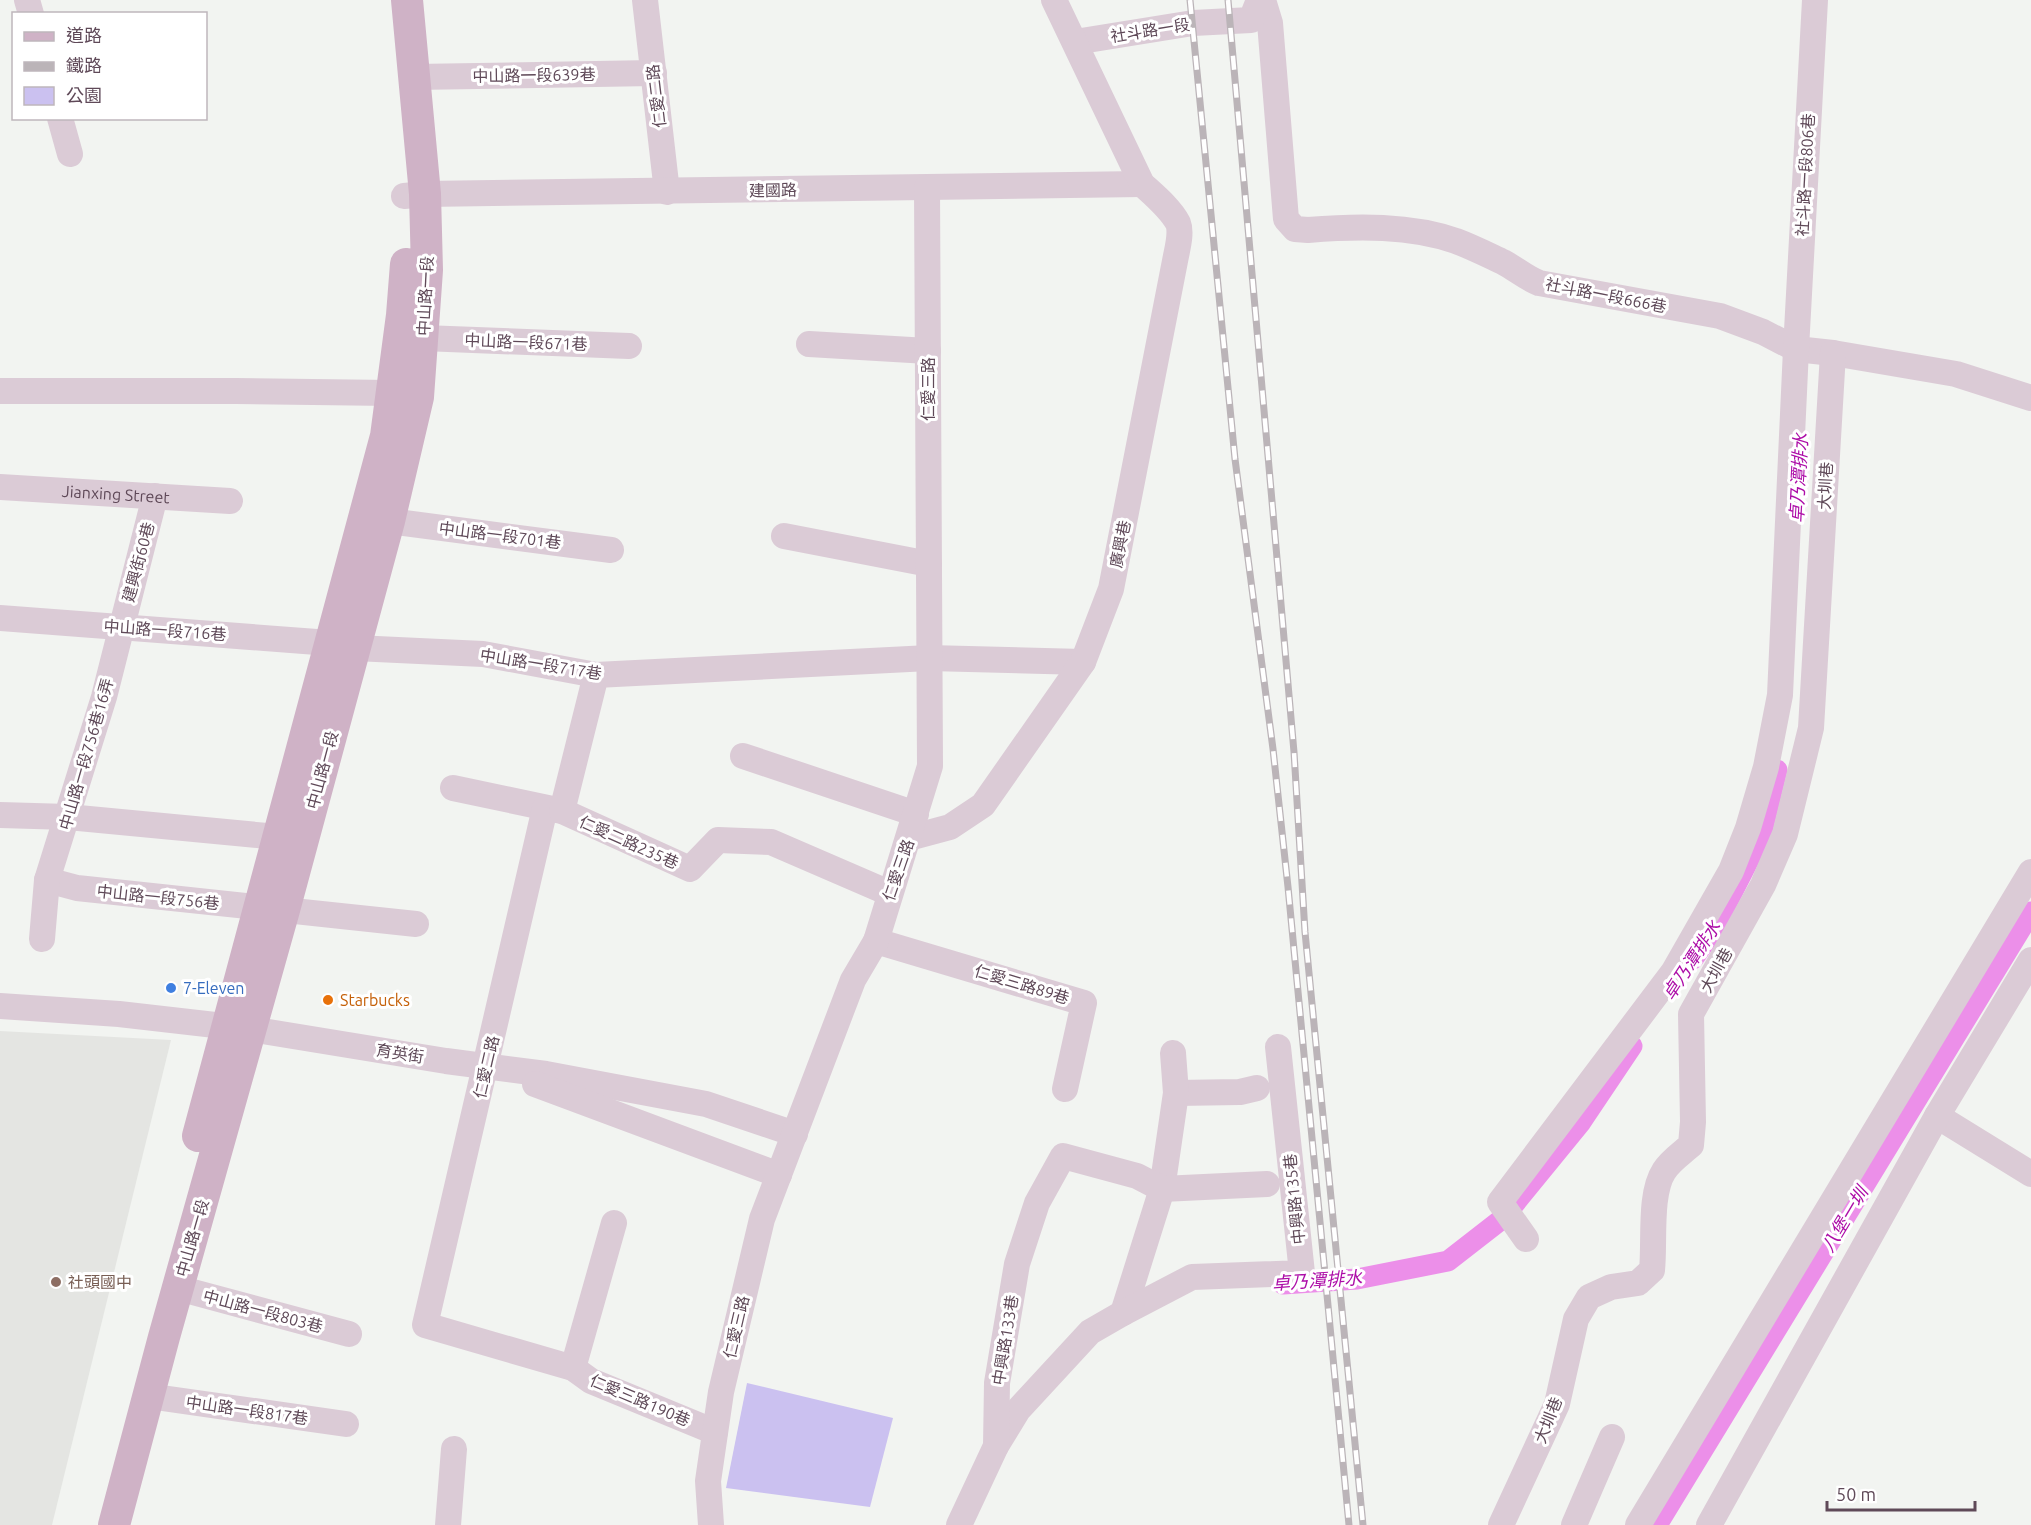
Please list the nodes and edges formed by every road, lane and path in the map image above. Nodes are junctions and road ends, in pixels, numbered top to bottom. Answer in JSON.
{"nodes":[{"id":1,"x":387,"y":0,"type":"edge"},
{"id":2,"x":407,"y":0,"type":"edge"},
{"id":3,"x":645,"y":0,"type":"edge"},
{"id":4,"x":1054,"y":0,"type":"edge"},
{"id":5,"x":1261,"y":0,"type":"edge"},
{"id":6,"x":1815,"y":0,"type":"edge"},
{"id":7,"x":1075,"y":42,"type":"junction"},
{"id":8,"x":654,"y":73,"type":"junction"},
{"id":9,"x":414,"y":77,"type":"junction"},
{"id":10,"x":61,"y":120,"type":"edge"},
{"id":11,"x":70,"y":154,"type":"dead end"},
{"id":12,"x":1142,"y":184,"type":"junction"},
{"id":13,"x":927,"y":188,"type":"junction"},
{"id":14,"x":667,"y":192,"type":"junction"},
{"id":15,"x":415,"y":195,"type":"junction"},
{"id":16,"x":423,"y":338,"type":"junction"},
{"id":17,"x":809,"y":344,"type":"dead end"},
{"id":18,"x":629,"y":346,"type":"dead end"},
{"id":19,"x":928,"y":351,"type":"junction"},
{"id":20,"x":1812,"y":351,"type":"junction"},
{"id":21,"x":0,"y":391,"type":"edge"},
{"id":22,"x":405,"y":395,"type":"junction"},
{"id":23,"x":2031,"y":398,"type":"edge"},
{"id":24,"x":0,"y":487,"type":"edge"},
{"id":25,"x":155,"y":496,"type":"junction"},
{"id":26,"x":230,"y":501,"type":"dead end"},
{"id":27,"x":389,"y":521,"type":"junction"},
{"id":28,"x":784,"y":536,"type":"dead end"},
{"id":29,"x":611,"y":550,"type":"dead end"},
{"id":30,"x":929,"y":564,"type":"junction"},
{"id":31,"x":0,"y":618,"type":"edge"},
{"id":32,"x":121,"y":627,"type":"junction"},
{"id":33,"x":342,"y":645,"type":"junction"},
{"id":34,"x":929,"y":658,"type":"junction"},
{"id":35,"x":1083,"y":662,"type":"junction"},
{"id":36,"x":596,"y":675,"type":"junction"},
{"id":37,"x":743,"y":756,"type":"dead end"},
{"id":38,"x":453,"y":788,"type":"dead end"},
{"id":39,"x":554,"y":810,"type":"junction"},
{"id":40,"x":0,"y":815,"type":"edge"},
{"id":41,"x":68,"y":817,"type":"junction"},
{"id":42,"x":912,"y":826,"type":"junction"},
{"id":43,"x":278,"y":837,"type":"junction"},
{"id":44,"x":2031,"y":872,"type":"edge"},
{"id":45,"x":47,"y":880,"type":"junction"},
{"id":46,"x":889,"y":893,"type":"junction"},
{"id":47,"x":271,"y":909,"type":"junction"},
{"id":48,"x":416,"y":924,"type":"dead end"},
{"id":49,"x":42,"y":939,"type":"dead end"},
{"id":50,"x":876,"y":940,"type":"junction"},
{"id":51,"x":2031,"y":960,"type":"edge"},
{"id":52,"x":0,"y":1006,"type":"edge"},
{"id":53,"x":239,"y":1028,"type":"junction"},
{"id":54,"x":1278,"y":1047,"type":"dead end"},
{"id":55,"x":1173,"y":1053,"type":"dead end"},
{"id":56,"x":487,"y":1066,"type":"junction"},
{"id":57,"x":1257,"y":1088,"type":"dead end"},
{"id":58,"x":1065,"y":1089,"type":"dead end"},
{"id":59,"x":1176,"y":1094,"type":"junction"},
{"id":60,"x":1937,"y":1116,"type":"junction"},
{"id":61,"x":795,"y":1134,"type":"junction"},
{"id":62,"x":2031,"y":1174,"type":"edge"},
{"id":63,"x":779,"y":1175,"type":"junction"},
{"id":64,"x":1267,"y":1184,"type":"dead end"},
{"id":65,"x":1162,"y":1189,"type":"junction"},
{"id":66,"x":614,"y":1223,"type":"dead end"},
{"id":67,"x":1526,"y":1239,"type":"dead end"},
{"id":68,"x":178,"y":1288,"type":"junction"},
{"id":69,"x":1123,"y":1313,"type":"junction"},
{"id":70,"x":349,"y":1334,"type":"dead end"},
{"id":71,"x":573,"y":1368,"type":"junction"},
{"id":72,"x":148,"y":1396,"type":"junction"},
{"id":73,"x":346,"y":1424,"type":"dead end"},
{"id":74,"x":715,"y":1432,"type":"junction"},
{"id":75,"x":1612,"y":1437,"type":"dead end"},
{"id":76,"x":996,"y":1446,"type":"junction"},
{"id":77,"x":454,"y":1449,"type":"dead end"},
{"id":78,"x":92,"y":1525,"type":"edge"},
{"id":79,"x":114,"y":1525,"type":"edge"},
{"id":80,"x":448,"y":1525,"type":"edge"},
{"id":81,"x":711,"y":1525,"type":"edge"},
{"id":82,"x":959,"y":1525,"type":"edge"},
{"id":83,"x":1501,"y":1525,"type":"edge"},
{"id":84,"x":1574,"y":1525,"type":"edge"},
{"id":85,"x":1638,"y":1525,"type":"edge"},
{"id":86,"x":1709,"y":1525,"type":"edge"}],
"edges":[{"from":1,"to":15,"type":"main road","name":"中山路一段"},
{"from":2,"to":9,"type":"main road","name":"中山路一段"},
{"from":3,"to":8,"type":"street","name":"仁愛二路"},
{"from":4,"to":7,"type":"street"},
{"from":5,"to":7,"type":"street","name":"社斗路一段"},
{"from":5,"to":20,"type":"street","name":"社斗路一段666巷"},
{"from":6,"to":20,"type":"street","name":"社斗路一段806巷"},
{"from":7,"to":12,"type":"street"},
{"from":8,"to":9,"type":"street","name":"中山路一段639巷"},
{"from":8,"to":14,"type":"street","name":"仁愛二路"},
{"from":9,"to":15,"type":"main road","name":"中山路一段"},
{"from":10,"to":11,"type":"street"},
{"from":12,"to":13,"type":"street","name":"建國路"},
{"from":12,"to":35,"type":"street","name":"廣興巷"},
{"from":13,"to":14,"type":"street","name":"建國路"},
{"from":13,"to":19,"type":"street","name":"仁愛三路"},
{"from":14,"to":15,"type":"street","name":"建國路"},
{"from":15,"to":16,"type":"main road","name":"中山路一段"},
{"from":15,"to":22,"type":"main road","name":"中山路一段"},
{"from":16,"to":18,"type":"street","name":"中山路一段671巷"},
{"from":16,"to":22,"type":"main road","name":"中山路一段"},
{"from":17,"to":19,"type":"street"},
{"from":19,"to":30,"type":"street","name":"仁愛三路"},
{"from":20,"to":23,"type":"street"},
{"from":20,"to":67,"type":"street"},
{"from":20,"to":83,"type":"street","name":"大圳巷"},
{"from":21,"to":22,"type":"street"},
{"from":22,"to":27,"type":"main road","name":"中山路一段"},
{"from":22,"to":33,"type":"main road","name":"中山路一段"},
{"from":24,"to":25,"type":"street","name":"Jianxing Street"},
{"from":25,"to":26,"type":"street","name":"Jianxing Street"},
{"from":25,"to":32,"type":"street","name":"建興街60巷"},
{"from":27,"to":29,"type":"street","name":"中山路一段701巷"},
{"from":27,"to":33,"type":"main road","name":"中山路一段"},
{"from":28,"to":30,"type":"street"},
{"from":30,"to":34,"type":"street","name":"仁愛三路"},
{"from":31,"to":32,"type":"street","name":"中山路一段716巷"},
{"from":32,"to":33,"type":"street","name":"中山路一段716巷"},
{"from":32,"to":41,"type":"street","name":"中山路一段756巷16弄"},
{"from":33,"to":36,"type":"street","name":"中山路一段717巷"},
{"from":33,"to":43,"type":"main road","name":"中山路一段"},
{"from":33,"to":47,"type":"main road","name":"中山路一段"},
{"from":34,"to":35,"type":"street","name":"中山路一段717巷"},
{"from":34,"to":36,"type":"street","name":"中山路一段717巷"},
{"from":34,"to":42,"type":"street","name":"仁愛三路"},
{"from":35,"to":42,"type":"street","name":"廣興巷"},
{"from":36,"to":39,"type":"street","name":"仁愛二路"},
{"from":37,"to":42,"type":"street"},
{"from":38,"to":39,"type":"street"},
{"from":39,"to":46,"type":"street","name":"仁愛二路235巷"},
{"from":39,"to":56,"type":"street","name":"仁愛二路"},
{"from":40,"to":41,"type":"street"},
{"from":41,"to":43,"type":"street"},
{"from":41,"to":45,"type":"street","name":"中山路一段756巷16弄"},
{"from":42,"to":46,"type":"street","name":"仁愛三路"},
{"from":43,"to":47,"type":"main road","name":"中山路一段"},
{"from":44,"to":85,"type":"street"},
{"from":45,"to":47,"type":"street","name":"中山路一段756巷"},
{"from":45,"to":49,"type":"street","name":"中山路一段756巷16弄"},
{"from":46,"to":50,"type":"street","name":"仁愛三路"},
{"from":47,"to":48,"type":"street","name":"中山路一段756巷"},
{"from":47,"to":53,"type":"main road","name":"中山路一段"},
{"from":50,"to":58,"type":"street","name":"仁愛三路89巷"},
{"from":50,"to":61,"type":"street","name":"仁愛三路"},
{"from":51,"to":60,"type":"street"},
{"from":52,"to":53,"type":"street","name":"育英街"},
{"from":53,"to":56,"type":"street","name":"育英街"},
{"from":53,"to":68,"type":"main road","name":"中山路一段"},
{"from":53,"to":78,"type":"main road","name":"中山路一段"},
{"from":54,"to":69,"type":"street","name":"中興路135巷"},
{"from":55,"to":59,"type":"street"},
{"from":56,"to":61,"type":"street","name":"育英街"},
{"from":56,"to":63,"type":"street"},
{"from":56,"to":71,"type":"street","name":"仁愛二路"},
{"from":57,"to":59,"type":"street"},
{"from":59,"to":65,"type":"street"},
{"from":60,"to":62,"type":"street"},
{"from":60,"to":86,"type":"street"},
{"from":61,"to":63,"type":"street","name":"仁愛三路"},
{"from":63,"to":74,"type":"street","name":"仁愛三路"},
{"from":64,"to":65,"type":"street"},
{"from":65,"to":69,"type":"street"},
{"from":65,"to":76,"type":"street","name":"中興路133巷"},
{"from":66,"to":71,"type":"street","name":"仁愛三路190巷"},
{"from":68,"to":70,"type":"street","name":"中山路一段803巷"},
{"from":68,"to":72,"type":"main road","name":"中山路一段"},
{"from":69,"to":76,"type":"street","name":"中興路135巷"},
{"from":71,"to":74,"type":"street","name":"仁愛三路190巷"},
{"from":72,"to":73,"type":"street","name":"中山路一段817巷"},
{"from":72,"to":79,"type":"main road","name":"中山路一段"},
{"from":74,"to":81,"type":"street","name":"仁愛三路"},
{"from":75,"to":84,"type":"street"},
{"from":76,"to":82,"type":"street","name":"中興路133巷"},
{"from":77,"to":80,"type":"street"}]}
